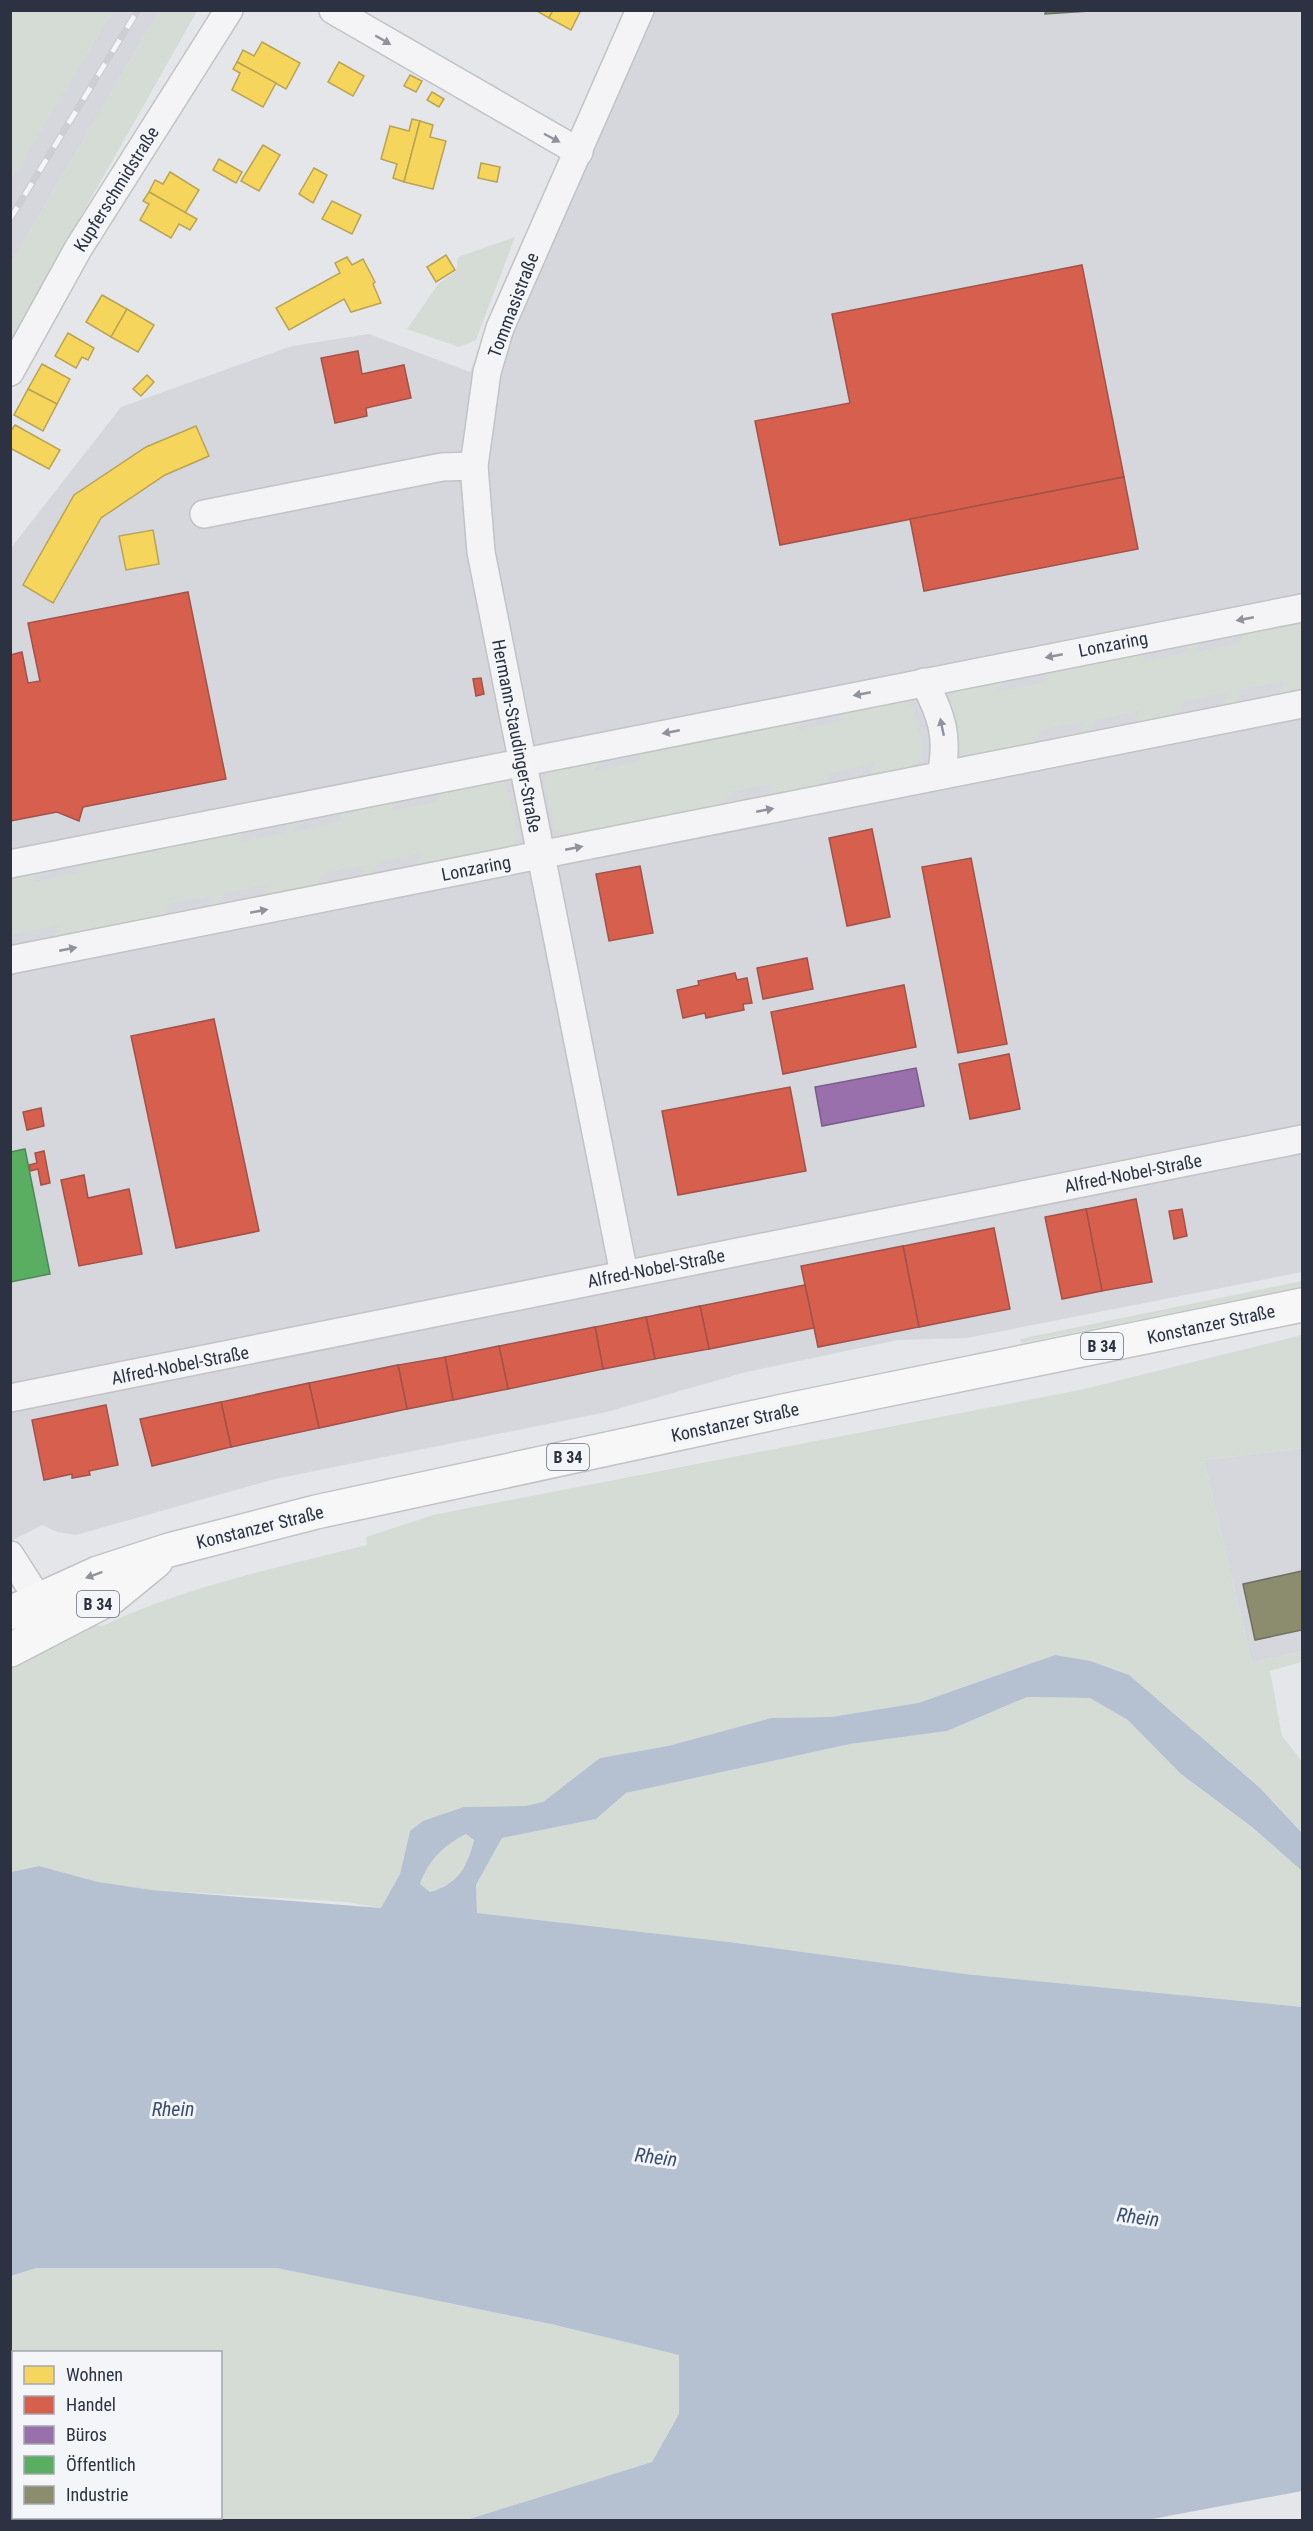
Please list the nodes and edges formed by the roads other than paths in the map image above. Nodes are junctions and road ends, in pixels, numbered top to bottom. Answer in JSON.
{"nodes":[{"id":1,"x":229,"y":10,"type":"edge"},
{"id":2,"x":333,"y":10,"type":"edge"},
{"id":3,"x":640,"y":10,"type":"edge"},
{"id":4,"x":579,"y":152,"type":"junction"},
{"id":5,"x":10,"y":372,"type":"edge"},
{"id":6,"x":474,"y":466,"type":"junction"},
{"id":7,"x":204,"y":514,"type":"dead end"},
{"id":8,"x":1302,"y":608,"type":"edge"},
{"id":9,"x":924,"y":682,"type":"junction"},
{"id":10,"x":1302,"y":704,"type":"edge"},
{"id":11,"x":522,"y":761,"type":"junction"},
{"id":12,"x":941,"y":775,"type":"junction"},
{"id":13,"x":540,"y":855,"type":"junction"},
{"id":14,"x":10,"y":864,"type":"edge"},
{"id":15,"x":10,"y":960,"type":"edge"},
{"id":16,"x":1302,"y":1139,"type":"edge"},
{"id":17,"x":624,"y":1274,"type":"junction"},
{"id":18,"x":1302,"y":1305,"type":"edge"},
{"id":19,"x":10,"y":1398,"type":"edge"},
{"id":20,"x":170,"y":1550,"type":"junction"},
{"id":21,"x":10,"y":1555,"type":"edge"},
{"id":22,"x":24,"y":1606,"type":"edge"},
{"id":23,"x":14,"y":1648,"type":"edge"}],
"edges":[{"from":1,"to":5,"type":"street","name":"Kupferschmidstraße"},
{"from":2,"to":4,"type":"street","one_way":true},
{"from":3,"to":4,"type":"street","name":"Tommasistraße"},
{"from":4,"to":6,"type":"street","name":"Tommasistraße"},
{"from":6,"to":7,"type":"street"},
{"from":6,"to":11,"type":"street","name":"Hermann-Staudinger-Straße"},
{"from":8,"to":9,"type":"street","name":"Lonzaring","one_way":true},
{"from":9,"to":11,"type":"street","name":"Lonzaring","one_way":true},
{"from":12,"to":9,"type":"street","one_way":true},
{"from":10,"to":12,"type":"street","name":"Lonzaring"},
{"from":11,"to":13,"type":"street","name":"Hermann-Staudinger-Straße"},
{"from":11,"to":14,"type":"street","name":"Lonzaring"},
{"from":13,"to":12,"type":"street","name":"Lonzaring","one_way":true},
{"from":15,"to":13,"type":"street","name":"Lonzaring","one_way":true},
{"from":13,"to":17,"type":"street","name":"Hermann-Staudinger-Straße"},
{"from":16,"to":17,"type":"street","name":"Alfred-Nobel-Straße"},
{"from":17,"to":19,"type":"street","name":"Alfred-Nobel-Straße"},
{"from":18,"to":20,"type":"main road","name":"Konstanzer Straße","number":"B 34"},
{"from":20,"to":22,"type":"main road","name":"Konstanzer Straße","number":"B 34","one_way":true},
{"from":20,"to":23,"type":"main road","name":"Konstanzer Straße","number":"B 34"},
{"from":21,"to":22,"type":"street"},
{"from":22,"to":23,"type":"street"}]}
